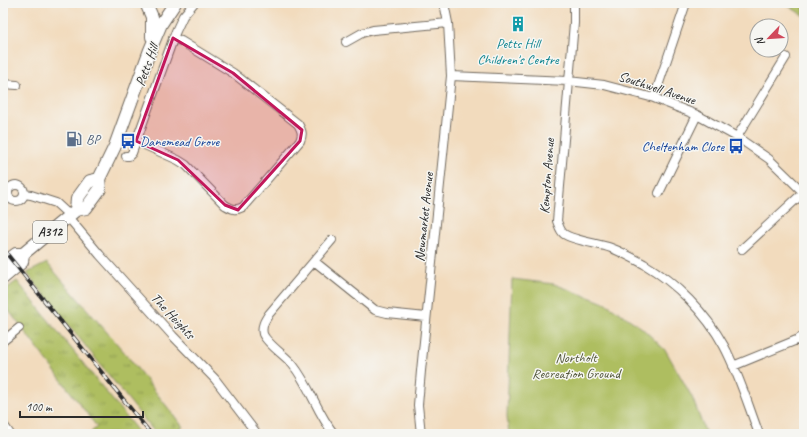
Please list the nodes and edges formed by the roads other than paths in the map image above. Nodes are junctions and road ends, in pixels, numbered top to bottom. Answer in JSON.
{"nodes":[{"id":1,"x":146,"y":3,"type":"edge"},
{"id":2,"x":175,"y":3,"type":"edge"},
{"id":3,"x":194,"y":3,"type":"edge"},
{"id":4,"x":444,"y":3,"type":"edge"},
{"id":5,"x":574,"y":3,"type":"edge"},
{"id":6,"x":686,"y":3,"type":"edge"},
{"id":7,"x":448,"y":23,"type":"junction"},
{"id":8,"x":173,"y":38,"type":"junction"},
{"id":9,"x":346,"y":42,"type":"dead end"},
{"id":10,"x":150,"y":50,"type":"junction"},
{"id":11,"x":786,"y":58,"type":"dead end"},
{"id":12,"x":451,"y":76,"type":"junction"},
{"id":13,"x":568,"y":81,"type":"junction"},
{"id":14,"x":3,"y":84,"type":"edge"},
{"id":15,"x":17,"y":85,"type":"dead end"},
{"id":16,"x":654,"y":98,"type":"junction"},
{"id":17,"x":697,"y":115,"type":"junction"},
{"id":18,"x":737,"y":137,"type":"junction"},
{"id":19,"x":136,"y":141,"type":"junction"},
{"id":20,"x":126,"y":156,"type":"dead end"},
{"id":21,"x":659,"y":193,"type":"dead end"},
{"id":22,"x":804,"y":193,"type":"edge"},
{"id":23,"x":24,"y":194,"type":"dead end"},
{"id":24,"x":71,"y":214,"type":"junction"},
{"id":25,"x":332,"y":240,"type":"dead end"},
{"id":26,"x":742,"y":249,"type":"dead end"},
{"id":27,"x":23,"y":254,"type":"junction"},
{"id":28,"x":314,"y":261,"type":"junction"},
{"id":29,"x":3,"y":264,"type":"edge"},
{"id":30,"x":3,"y":278,"type":"edge"},
{"id":31,"x":426,"y":317,"type":"junction"},
{"id":32,"x":19,"y":328,"type":"dead end"},
{"id":33,"x":802,"y":338,"type":"edge"},
{"id":34,"x":3,"y":341,"type":"edge"},
{"id":35,"x":804,"y":347,"type":"edge"},
{"id":36,"x":733,"y":366,"type":"junction"},
{"id":37,"x":3,"y":424,"type":"edge"},
{"id":38,"x":10,"y":434,"type":"edge"},
{"id":39,"x":257,"y":434,"type":"edge"},
{"id":40,"x":334,"y":434,"type":"edge"},
{"id":41,"x":421,"y":434,"type":"edge"},
{"id":42,"x":759,"y":434,"type":"edge"}],
"edges":[{"from":1,"to":10,"type":"main road","name":"Petts Hill","number":"A312"},
{"from":2,"to":10,"type":"main road","name":"Petts Hill","number":"A312"},
{"from":3,"to":8,"type":"street","name":"Petts Hill"},
{"from":4,"to":7,"type":"street","name":"Newmarket Avenue"},
{"from":5,"to":13,"type":"street"},
{"from":6,"to":16,"type":"street"},
{"from":7,"to":9,"type":"street"},
{"from":7,"to":12,"type":"street","name":"Newmarket Avenue"},
{"from":8,"to":19,"type":"street","name":"Petts Hill"},
{"from":8,"to":19,"type":"street"},
{"from":10,"to":24,"type":"main road","name":"Petts Hill","number":"A312"},
{"from":11,"to":18,"type":"street"},
{"from":12,"to":13,"type":"street","name":"Southwell Avenue"},
{"from":12,"to":31,"type":"street","name":"Newmarket Avenue"},
{"from":13,"to":16,"type":"street","name":"Southwell Avenue"},
{"from":13,"to":36,"type":"street","name":"Kempton Avenue"},
{"from":14,"to":15,"type":"street"},
{"from":16,"to":17,"type":"street","name":"Southwell Avenue"},
{"from":17,"to":18,"type":"street","name":"Southwell Avenue"},
{"from":17,"to":21,"type":"street"},
{"from":18,"to":22,"type":"street","name":"Southwell Avenue"},
{"from":19,"to":20,"type":"street","name":"Petts Hill"},
{"from":22,"to":26,"type":"street"},
{"from":23,"to":24,"type":"street","name":"The Heights"},
{"from":24,"to":27,"type":"main road","name":"Petts Hill","number":"A312"},
{"from":24,"to":39,"type":"street","name":"The Heights"},
{"from":25,"to":28,"type":"street"},
{"from":27,"to":29,"type":"main road","number":"A312"},
{"from":27,"to":30,"type":"main road","number":"A312"},
{"from":28,"to":31,"type":"street"},
{"from":28,"to":40,"type":"street"},
{"from":31,"to":41,"type":"street","name":"Newmarket Avenue"},
{"from":32,"to":34,"type":"street"},
{"from":33,"to":35,"type":"street"},
{"from":33,"to":36,"type":"street"},
{"from":36,"to":42,"type":"street"},
{"from":37,"to":38,"type":"street"}]}
